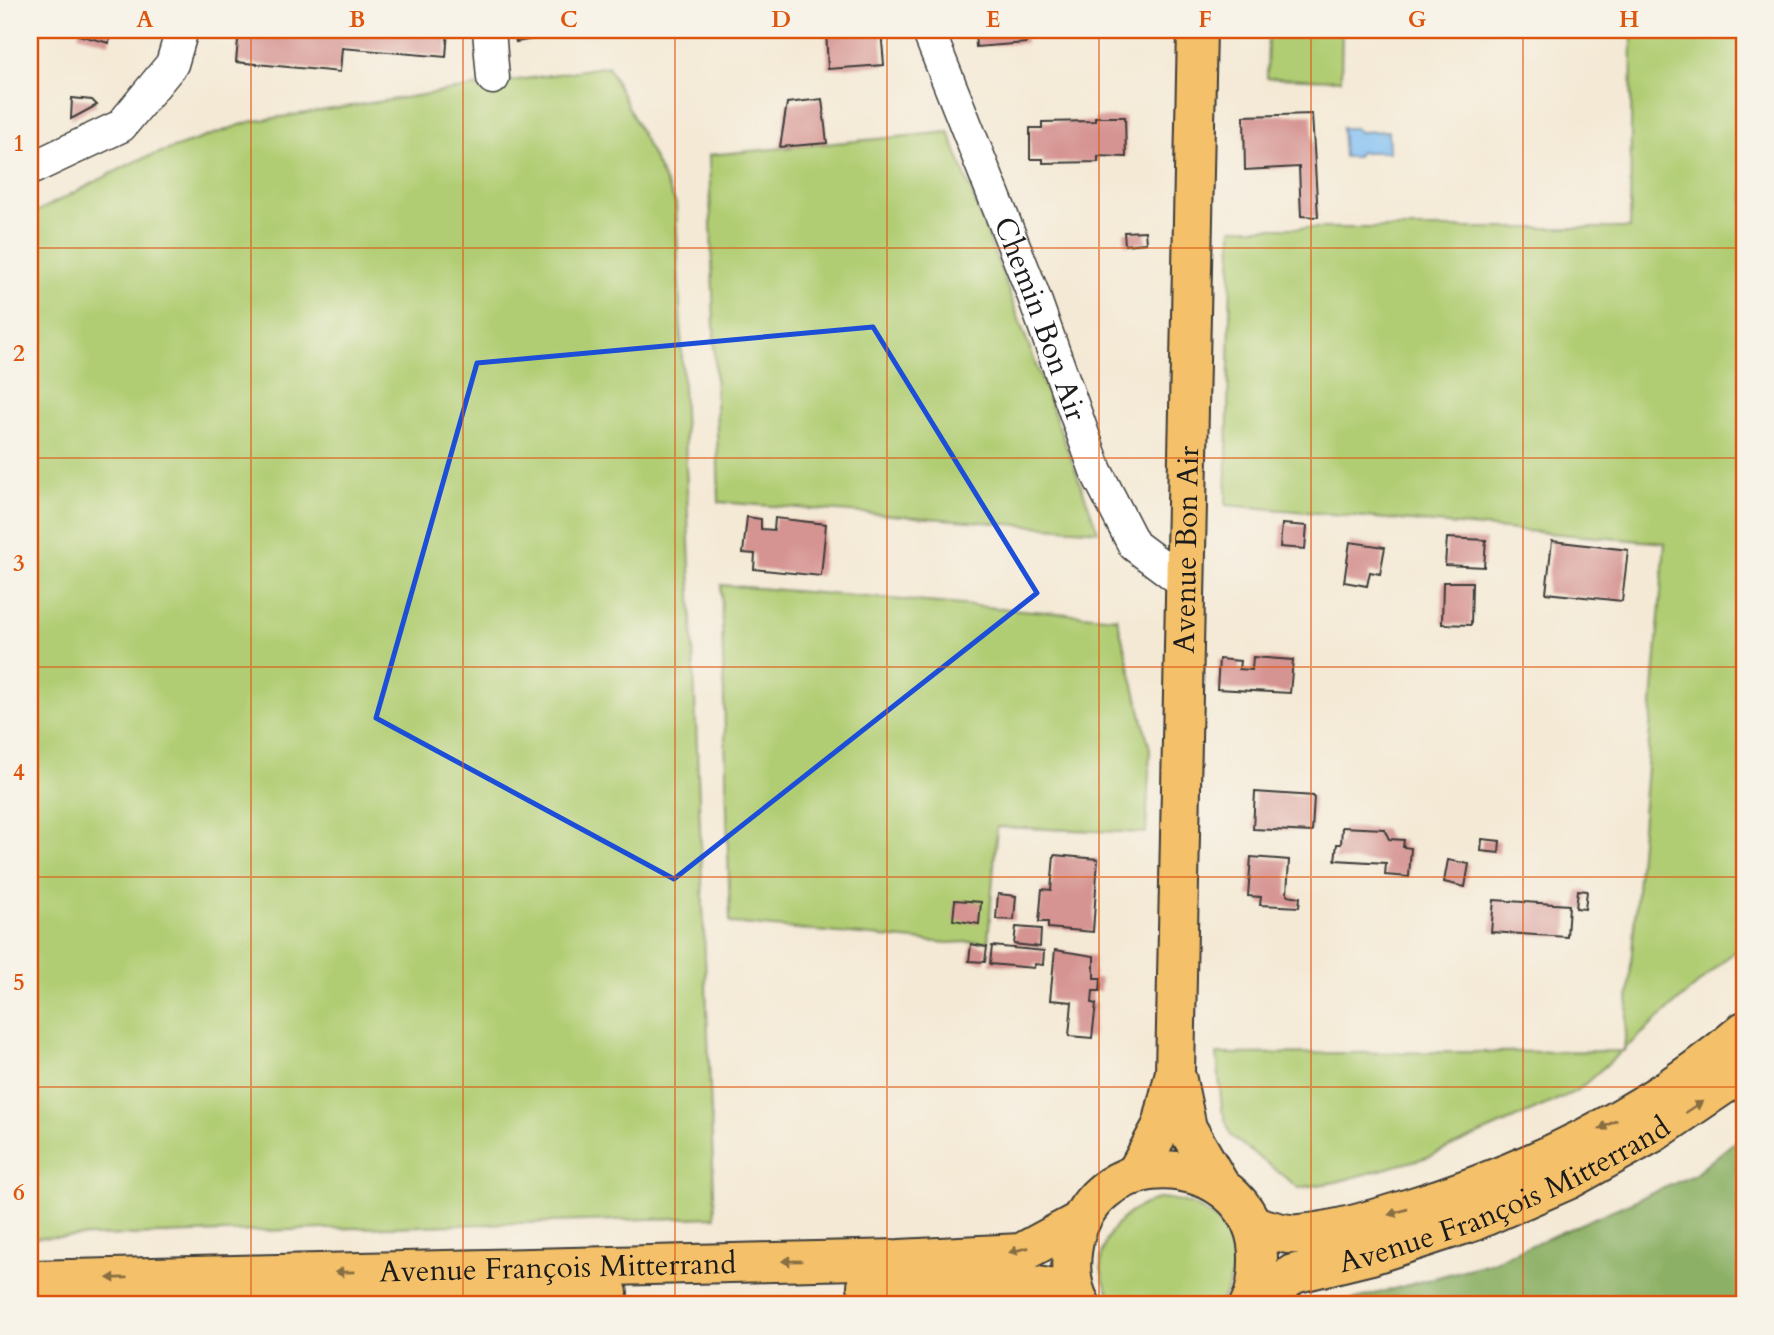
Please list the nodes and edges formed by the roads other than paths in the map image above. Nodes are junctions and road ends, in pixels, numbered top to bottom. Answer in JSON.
{"nodes":[{"id":1,"x":182,"y":30,"type":"edge"},
{"id":2,"x":489,"y":30,"type":"edge"},
{"id":3,"x":928,"y":30,"type":"edge"},
{"id":4,"x":1197,"y":30,"type":"edge"},
{"id":5,"x":493,"y":78,"type":"dead end"},
{"id":6,"x":30,"y":169,"type":"edge"},
{"id":7,"x":1186,"y":584,"type":"junction"},
{"id":8,"x":1744,"y":1031,"type":"edge"},
{"id":9,"x":1744,"y":1071,"type":"edge"},
{"id":10,"x":1175,"y":1072,"type":"junction"},
{"id":11,"x":1135,"y":1175,"type":"junction"},
{"id":12,"x":1221,"y":1187,"type":"junction"},
{"id":13,"x":1080,"y":1221,"type":"junction"},
{"id":14,"x":1252,"y":1225,"type":"junction"},
{"id":15,"x":30,"y":1280,"type":"edge"},
{"id":16,"x":1078,"y":1299,"type":"edge"},
{"id":17,"x":106,"y":1305,"type":"edge"},
{"id":18,"x":1249,"y":1305,"type":"edge"},
{"id":19,"x":1258,"y":1305,"type":"edge"}],
"edges":[{"from":1,"to":6,"type":"street"},
{"from":2,"to":5,"type":"street"},
{"from":3,"to":7,"type":"street","name":"Chemin Bon Air"},
{"from":4,"to":7,"type":"main road","name":"Avenue Bon Air"},
{"from":7,"to":10,"type":"main road","name":"Avenue Bon Air"},
{"from":8,"to":14,"type":"main road","name":"Avenue François Mitterrand","one_way":true},
{"from":19,"to":9,"type":"main road","name":"Avenue François Mitterrand","one_way":true},
{"from":10,"to":11,"type":"main road","name":"Avenue Bon Air"},
{"from":10,"to":12,"type":"main road","name":"Avenue Bon Air"},
{"from":11,"to":12,"type":"main road"},
{"from":11,"to":13,"type":"main road"},
{"from":12,"to":14,"type":"main road"},
{"from":13,"to":15,"type":"main road","name":"Avenue François Mitterrand","one_way":true},
{"from":13,"to":16,"type":"main road"},
{"from":14,"to":18,"type":"main road"},
{"from":16,"to":17,"type":"main road","name":"Avenue François Mitterrand"}]}
